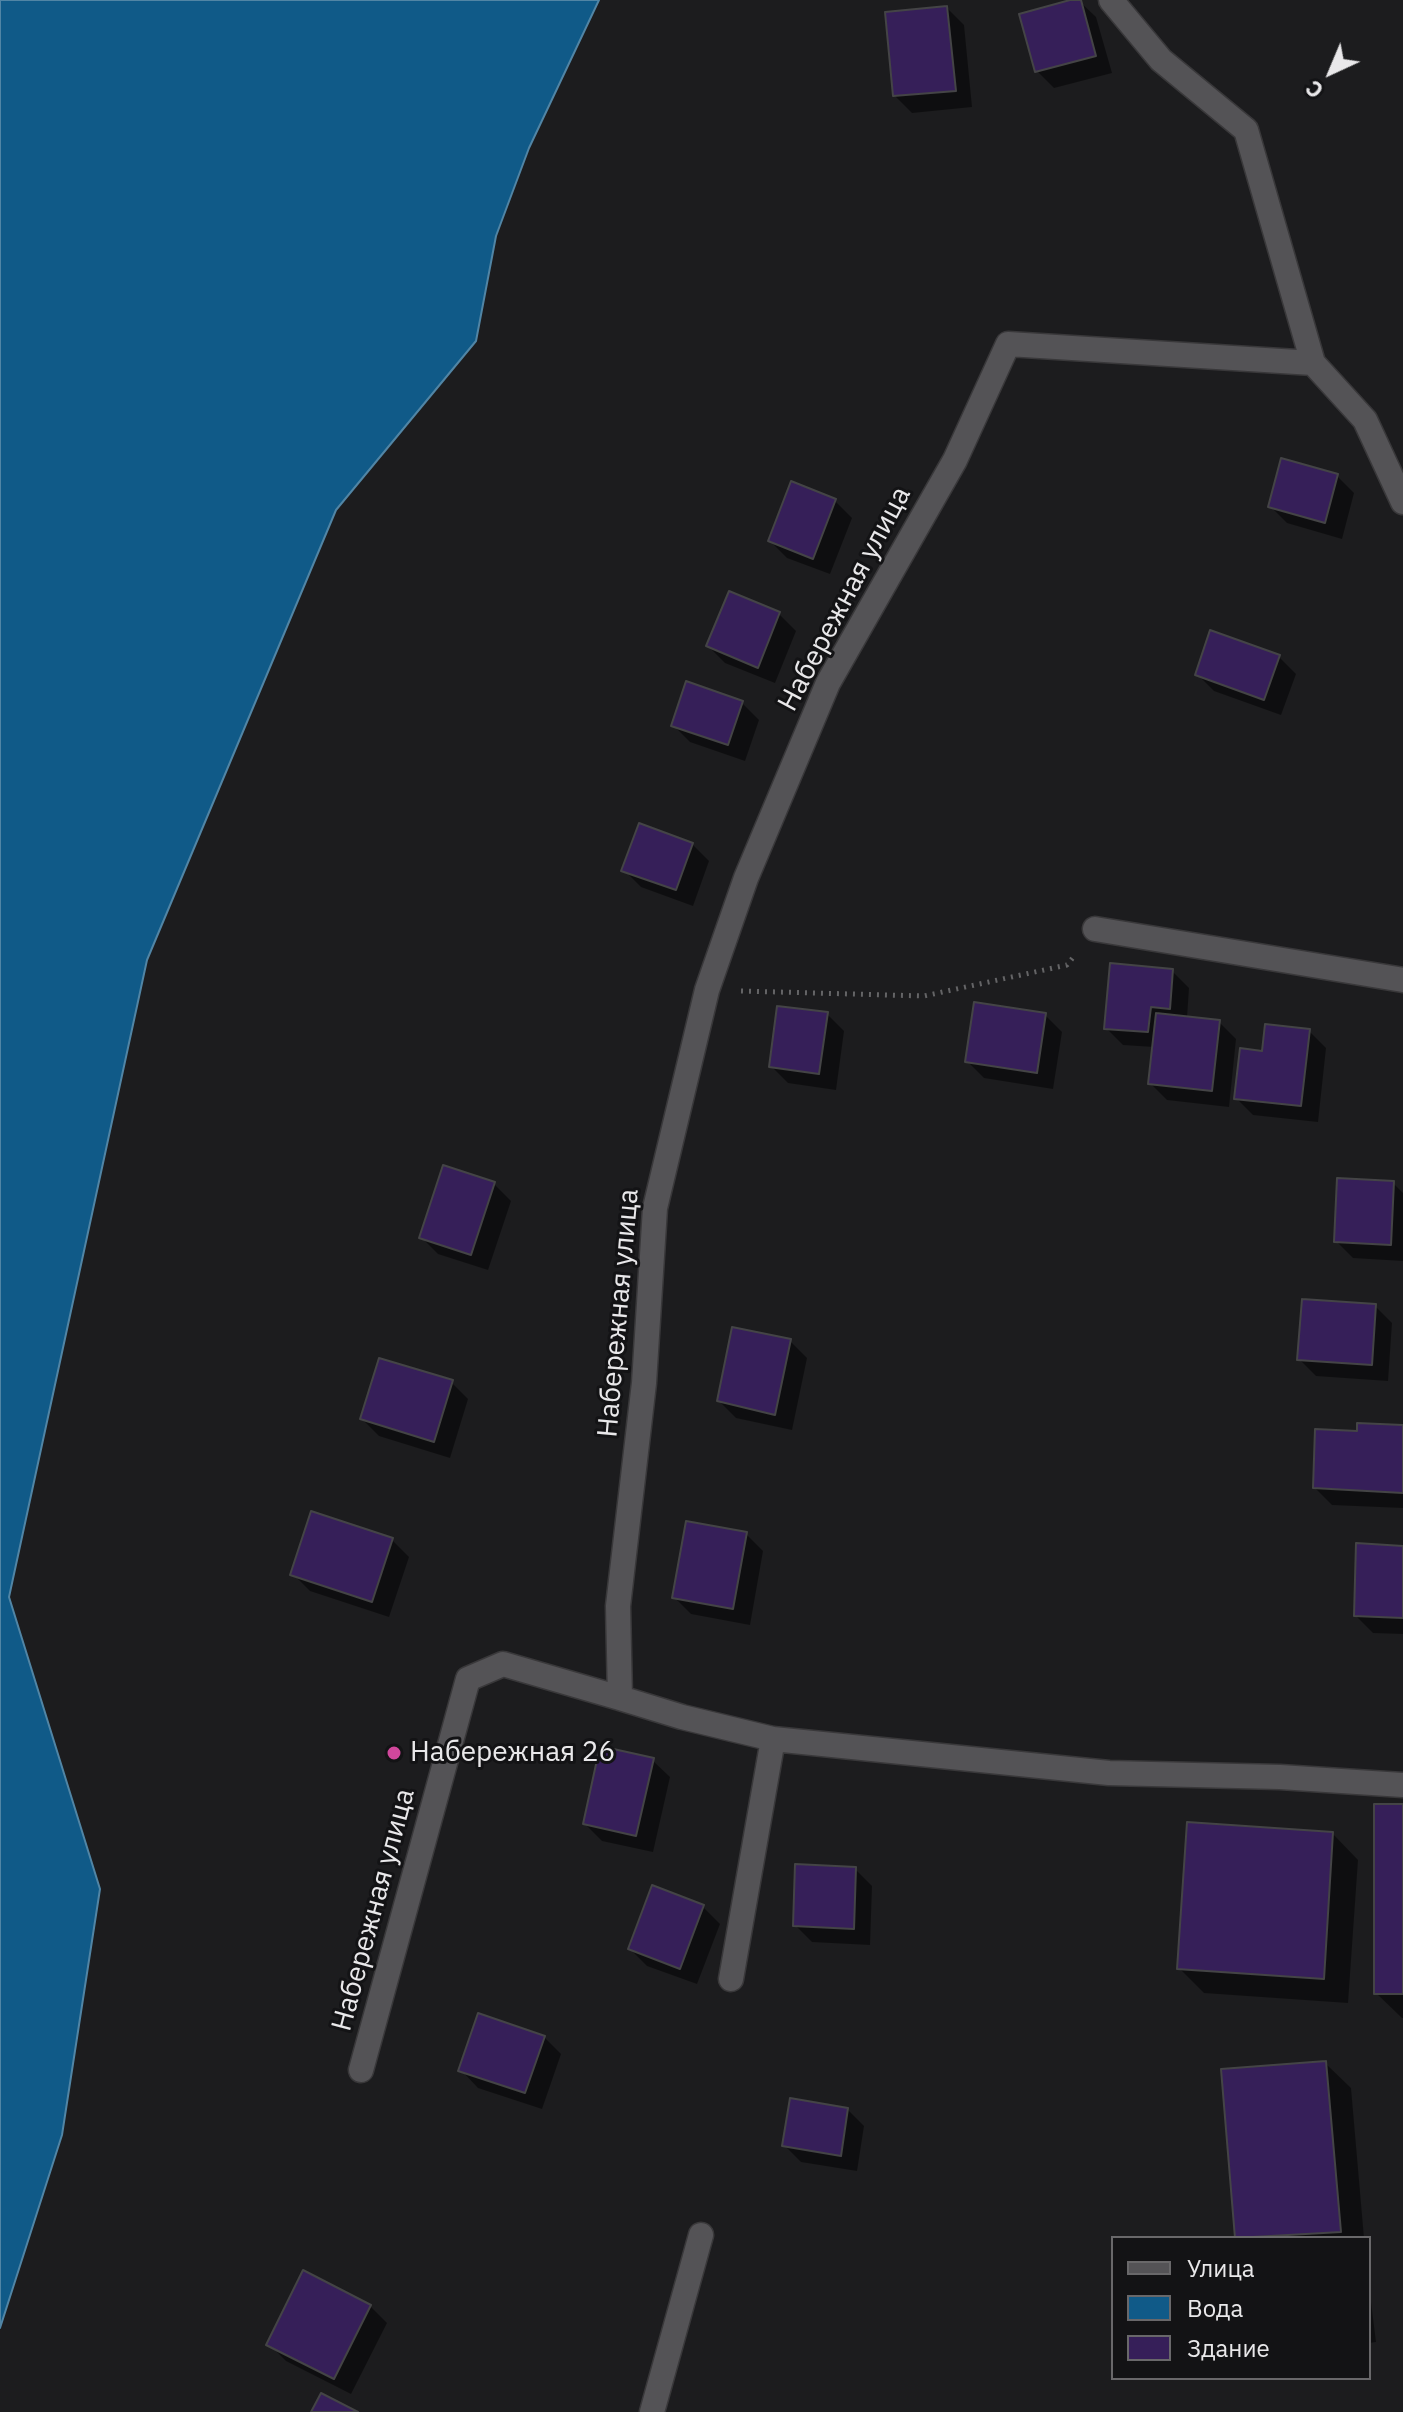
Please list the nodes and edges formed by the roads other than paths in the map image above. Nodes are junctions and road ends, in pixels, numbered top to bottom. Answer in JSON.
{"nodes":[{"id":1,"x":1111,"y":0,"type":"edge"},
{"id":2,"x":1313,"y":363,"type":"junction"},
{"id":3,"x":1403,"y":502,"type":"edge"},
{"id":4,"x":1095,"y":929,"type":"road end"},
{"id":5,"x":1403,"y":980,"type":"edge"},
{"id":6,"x":620,"y":1698,"type":"junction"},
{"id":7,"x":773,"y":1739,"type":"junction"},
{"id":8,"x":1403,"y":1785,"type":"edge"},
{"id":9,"x":731,"y":1979,"type":"dead end"},
{"id":10,"x":361,"y":2070,"type":"dead end"},
{"id":11,"x":701,"y":2235,"type":"dead end"},
{"id":12,"x":652,"y":2412,"type":"edge"}],
"edges":[{"from":1,"to":2,"type":"street"},
{"from":2,"to":3,"type":"street"},
{"from":2,"to":6,"type":"street","name":"Набережная улица"},
{"from":4,"to":5,"type":"street"},
{"from":6,"to":7,"type":"street"},
{"from":6,"to":10,"type":"street","name":"Набережная улица"},
{"from":7,"to":8,"type":"street"},
{"from":7,"to":9,"type":"street"},
{"from":11,"to":12,"type":"street"}]}
